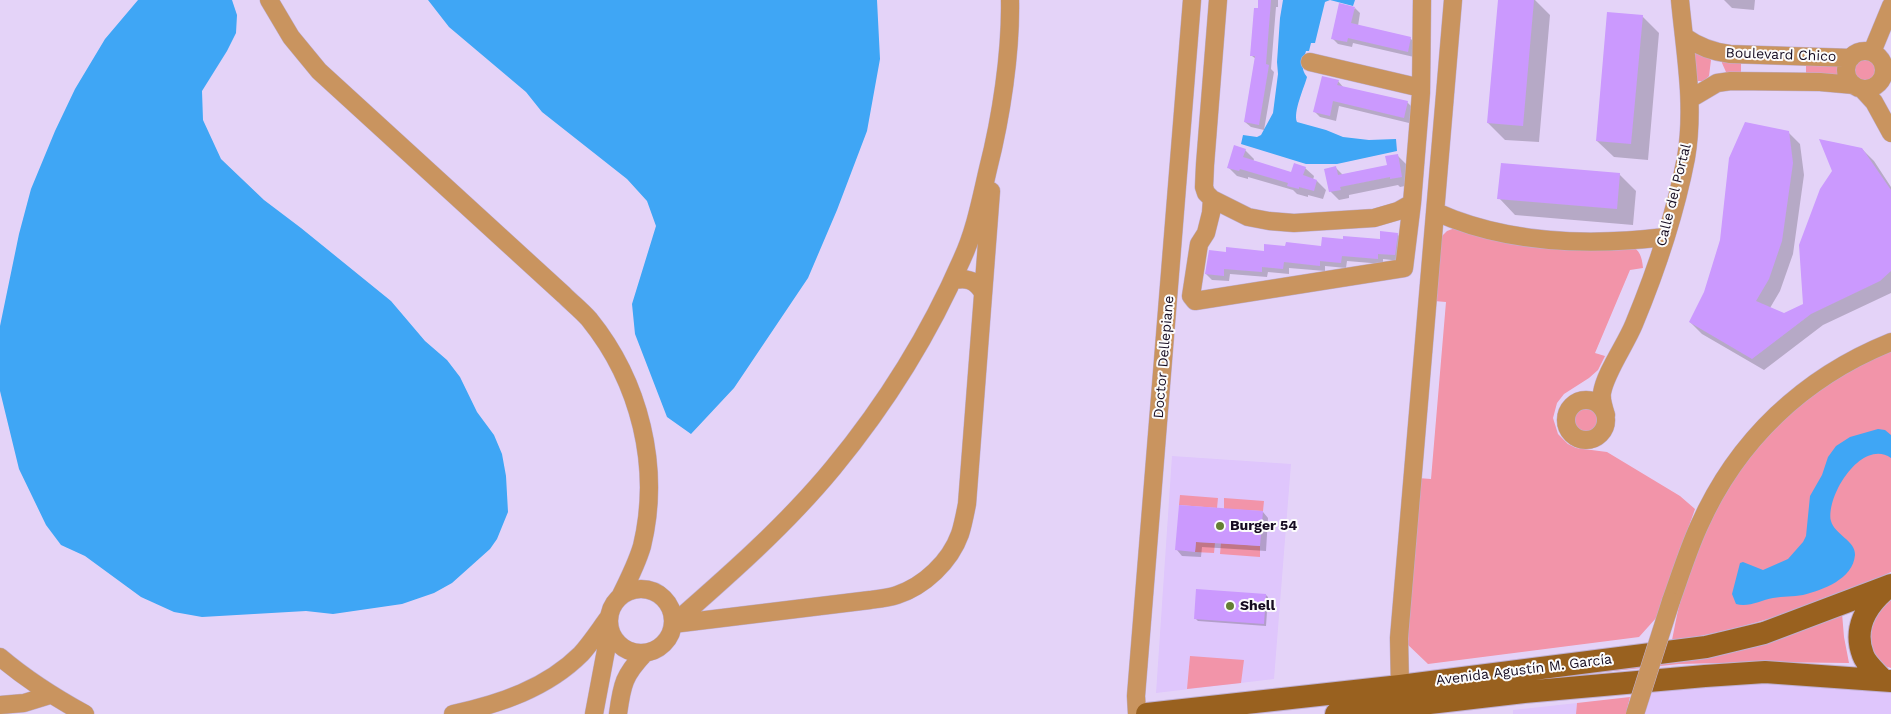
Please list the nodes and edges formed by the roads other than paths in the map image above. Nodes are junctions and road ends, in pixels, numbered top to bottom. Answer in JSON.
{"nodes":[{"id":1,"x":269,"y":0,"type":"edge"},
{"id":2,"x":1010,"y":0,"type":"edge"},
{"id":3,"x":1192,"y":0,"type":"edge"},
{"id":4,"x":1218,"y":0,"type":"edge"},
{"id":5,"x":1422,"y":0,"type":"edge"},
{"id":6,"x":1453,"y":0,"type":"edge"},
{"id":7,"x":1680,"y":0,"type":"edge"},
{"id":8,"x":1891,"y":6,"type":"edge"},
{"id":9,"x":1685,"y":37,"type":"junction"},
{"id":10,"x":1718,"y":52,"type":"junction"},
{"id":11,"x":1872,"y":52,"type":"junction"},
{"id":12,"x":1851,"y":58,"type":"junction"},
{"id":13,"x":1310,"y":62,"type":"dead end"},
{"id":14,"x":1884,"y":68,"type":"junction"},
{"id":15,"x":1717,"y":83,"type":"junction"},
{"id":16,"x":1858,"y":87,"type":"junction"},
{"id":17,"x":1421,"y":88,"type":"junction"},
{"id":18,"x":1891,"y":92,"type":"edge"},
{"id":19,"x":1690,"y":99,"type":"junction"},
{"id":20,"x":1891,"y":133,"type":"edge"},
{"id":21,"x":996,"y":141,"type":"junction"},
{"id":22,"x":1212,"y":199,"type":"junction"},
{"id":23,"x":1412,"y":203,"type":"junction"},
{"id":24,"x":1436,"y":212,"type":"junction"},
{"id":25,"x":1666,"y":237,"type":"junction"},
{"id":26,"x":952,"y":281,"type":"junction"},
{"id":27,"x":983,"y":293,"type":"junction"},
{"id":28,"x":1891,"y":342,"type":"edge"},
{"id":29,"x":1606,"y":380,"type":"junction"},
{"id":30,"x":1581,"y":401,"type":"junction"},
{"id":31,"x":1606,"y":416,"type":"junction"},
{"id":32,"x":1891,"y":585,"type":"edge"},
{"id":33,"x":716,"y":586,"type":"junction"},
{"id":34,"x":621,"y":595,"type":"junction"},
{"id":35,"x":727,"y":618,"type":"junction"},
{"id":36,"x":609,"y":623,"type":"junction"},
{"id":37,"x":673,"y":624,"type":"junction"},
{"id":38,"x":645,"y":653,"type":"junction"},
{"id":39,"x":0,"y":658,"type":"edge"},
{"id":40,"x":1887,"y":680,"type":"edge"},
{"id":41,"x":1400,"y":686,"type":"junction"},
{"id":42,"x":50,"y":695,"type":"junction"},
{"id":43,"x":0,"y":705,"type":"edge"},
{"id":44,"x":85,"y":714,"type":"edge"},
{"id":45,"x":453,"y":714,"type":"edge"},
{"id":46,"x":594,"y":714,"type":"edge"},
{"id":47,"x":618,"y":714,"type":"edge"},
{"id":48,"x":1137,"y":714,"type":"edge"},
{"id":49,"x":1147,"y":714,"type":"edge"},
{"id":50,"x":1336,"y":714,"type":"edge"},
{"id":51,"x":1635,"y":714,"type":"edge"}],
"edges":[{"from":1,"to":34,"type":"street"},
{"from":2,"to":21,"type":"street"},
{"from":3,"to":48,"type":"street","name":"Doctor Dellepiane"},
{"from":4,"to":22,"type":"street"},
{"from":5,"to":17,"type":"street"},
{"from":6,"to":24,"type":"street"},
{"from":7,"to":9,"type":"street","name":"Calle del Portal"},
{"from":8,"to":11,"type":"street"},
{"from":9,"to":10,"type":"street","name":"Boulevard Chico"},
{"from":9,"to":19,"type":"street","name":"Calle del Portal"},
{"from":10,"to":12,"type":"street","name":"Boulevard Chico"},
{"from":10,"to":15,"type":"street"},
{"from":11,"to":12,"type":"street"},
{"from":11,"to":14,"type":"street"},
{"from":12,"to":16,"type":"street"},
{"from":13,"to":17,"type":"street"},
{"from":14,"to":16,"type":"street"},
{"from":14,"to":18,"type":"street"},
{"from":15,"to":16,"type":"street","name":"Boulevard Chico"},
{"from":15,"to":19,"type":"street","name":"Boulevard Chico"},
{"from":16,"to":20,"type":"street"},
{"from":17,"to":23,"type":"street"},
{"from":19,"to":25,"type":"street","name":"Calle del Portal"},
{"from":21,"to":26,"type":"street"},
{"from":21,"to":27,"type":"street"},
{"from":22,"to":23,"type":"street"},
{"from":22,"to":23,"type":"street"},
{"from":24,"to":25,"type":"street"},
{"from":24,"to":41,"type":"street"},
{"from":25,"to":29,"type":"street","name":"Calle del Portal"},
{"from":26,"to":27,"type":"street"},
{"from":26,"to":33,"type":"street"},
{"from":27,"to":35,"type":"street"},
{"from":28,"to":51,"type":"street","bridge":true},
{"from":29,"to":30,"type":"street"},
{"from":29,"to":31,"type":"street"},
{"from":30,"to":31,"type":"street"},
{"from":30,"to":31,"type":"street"},
{"from":32,"to":40,"type":"main road"},
{"from":32,"to":41,"type":"main road","name":"Avenida Agustín M. García"},
{"from":33,"to":35,"type":"street"},
{"from":33,"to":37,"type":"street"},
{"from":34,"to":36,"type":"street"},
{"from":34,"to":37,"type":"street"},
{"from":35,"to":37,"type":"street"},
{"from":36,"to":38,"type":"street"},
{"from":36,"to":45,"type":"street"},
{"from":36,"to":46,"type":"street"},
{"from":37,"to":38,"type":"street"},
{"from":38,"to":47,"type":"street"},
{"from":39,"to":42,"type":"street"},
{"from":40,"to":50,"type":"main road","name":"Avenida Agustín M. García"},
{"from":41,"to":49,"type":"main road","name":"Avenida Agustín M. García"},
{"from":42,"to":43,"type":"street"},
{"from":42,"to":44,"type":"street"}]}
